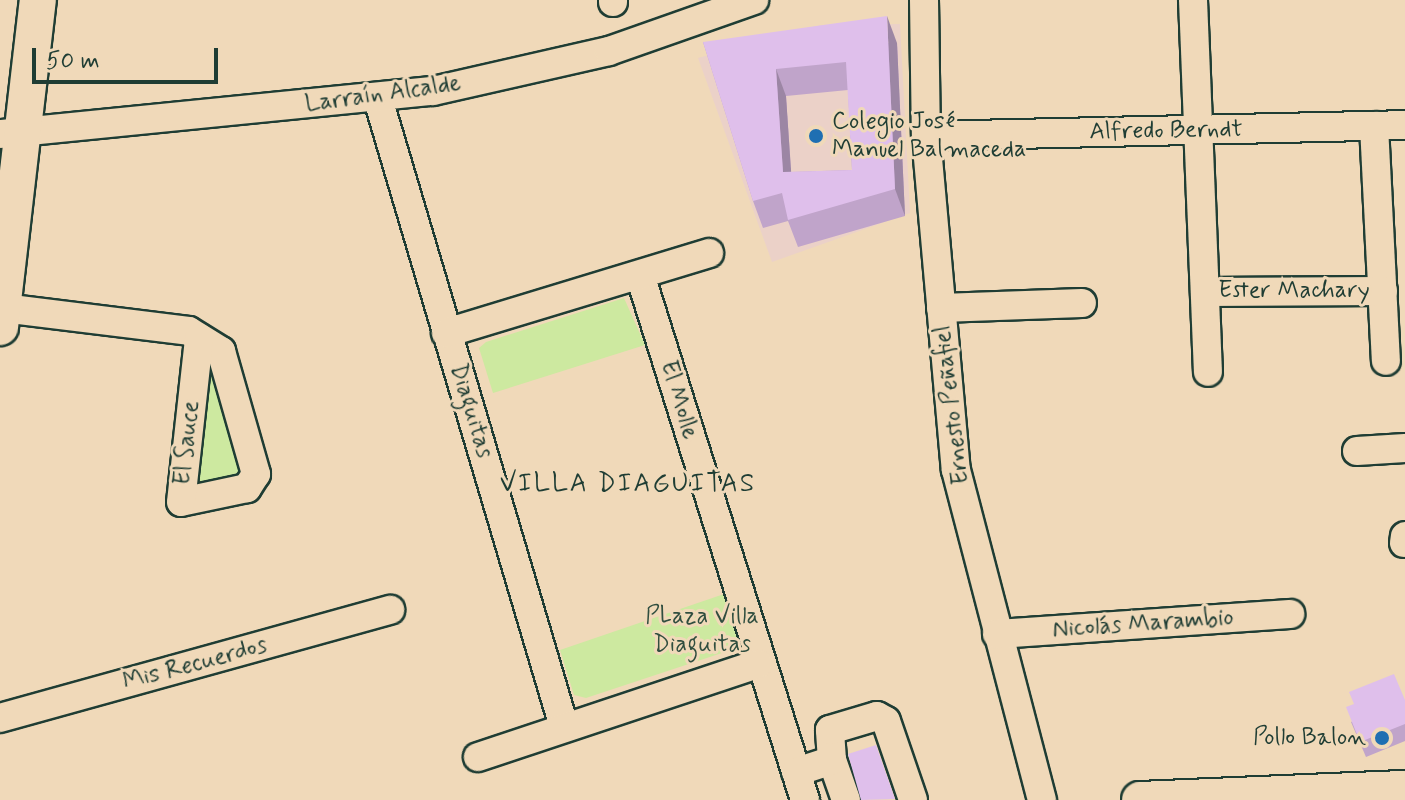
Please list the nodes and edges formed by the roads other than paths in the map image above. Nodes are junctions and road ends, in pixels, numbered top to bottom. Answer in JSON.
{"nodes":[{"id":1,"x":38,"y":0,"type":"edge"},
{"id":2,"x":754,"y":0,"type":"edge"},
{"id":3,"x":924,"y":0,"type":"edge"},
{"id":4,"x":1193,"y":0,"type":"edge"},
{"id":5,"x":378,"y":99,"type":"junction"},
{"id":6,"x":1405,"y":125,"type":"edge"},
{"id":7,"x":1374,"y":126,"type":"junction"},
{"id":8,"x":1197,"y":130,"type":"junction"},
{"id":9,"x":12,"y":131,"type":"edge"},
{"id":10,"x":926,"y":136,"type":"junction"},
{"id":11,"x":709,"y":253,"type":"dead end"},
{"id":12,"x":640,"y":275,"type":"junction"},
{"id":13,"x":1383,"y":291,"type":"junction"},
{"id":14,"x":1205,"y":292,"type":"junction"},
{"id":15,"x":1082,"y":303,"type":"dead end"},
{"id":16,"x":941,"y":308,"type":"junction"},
{"id":17,"x":2,"y":317,"type":"edge"},
{"id":18,"x":446,"y":333,"type":"junction"},
{"id":19,"x":199,"y":338,"type":"junction"},
{"id":20,"x":1386,"y":361,"type":"dead end"},
{"id":21,"x":1208,"y":372,"type":"dead end"},
{"id":22,"x":1405,"y":448,"type":"edge"},
{"id":23,"x":1357,"y":451,"type":"dead end"},
{"id":24,"x":1405,"y":536,"type":"edge"},
{"id":25,"x":1404,"y":543,"type":"edge"},
{"id":26,"x":390,"y":610,"type":"dead end"},
{"id":27,"x":1290,"y":614,"type":"dead end"},
{"id":28,"x":997,"y":634,"type":"junction"},
{"id":29,"x":758,"y":664,"type":"junction"},
{"id":30,"x":0,"y":718,"type":"edge"},
{"id":31,"x":563,"y":723,"type":"junction"},
{"id":32,"x":478,"y":757,"type":"dead end"},
{"id":33,"x":832,"y":760,"type":"junction"},
{"id":34,"x":796,"y":772,"type":"junction"},
{"id":35,"x":1405,"y":789,"type":"edge"},
{"id":36,"x":905,"y":791,"type":"edge"},
{"id":37,"x":805,"y":800,"type":"edge"},
{"id":38,"x":846,"y":800,"type":"edge"},
{"id":39,"x":1042,"y":800,"type":"edge"},
{"id":40,"x":1140,"y":800,"type":"edge"}],
"edges":[{"from":1,"to":9,"type":"main road"},
{"from":2,"to":5,"type":"street","name":"Larraín Alcalde"},
{"from":3,"to":10,"type":"street","name":"Ernesto Peñafiel"},
{"from":4,"to":8,"type":"street","name":"Ester Machary"},
{"from":5,"to":9,"type":"street","name":"Larraín Alcalde"},
{"from":5,"to":18,"type":"street","name":"Diaguitas"},
{"from":6,"to":7,"type":"street","name":"Alfredo Berndt"},
{"from":7,"to":8,"type":"street","name":"Alfredo Berndt"},
{"from":7,"to":13,"type":"street","name":"Ester Machary"},
{"from":8,"to":10,"type":"street","name":"Alfredo Berndt"},
{"from":8,"to":14,"type":"street","name":"Ester Machary"},
{"from":9,"to":17,"type":"main road"},
{"from":10,"to":16,"type":"street","name":"Ernesto Peñafiel"},
{"from":11,"to":12,"type":"street"},
{"from":12,"to":18,"type":"street"},
{"from":12,"to":29,"type":"street","name":"El Molle"},
{"from":13,"to":14,"type":"street","name":"Ester Machary"},
{"from":13,"to":20,"type":"street","name":"Ester Machary"},
{"from":14,"to":21,"type":"street","name":"Ester Machary"},
{"from":15,"to":16,"type":"street"},
{"from":16,"to":28,"type":"street","name":"Ernesto Peñafiel"},
{"from":17,"to":19,"type":"street"},
{"from":18,"to":31,"type":"street","name":"Diaguitas"},
{"from":19,"to":19,"type":"street","name":"El Sauce"},
{"from":22,"to":23,"type":"street"},
{"from":24,"to":25,"type":"street"},
{"from":26,"to":30,"type":"street","name":"Mis Recuerdos"},
{"from":27,"to":28,"type":"street","name":"Nicolás Marambio"},
{"from":28,"to":39,"type":"street","name":"Ernesto Peñafiel"},
{"from":29,"to":31,"type":"street"},
{"from":29,"to":34,"type":"street","name":"El Molle"},
{"from":31,"to":32,"type":"street"},
{"from":33,"to":34,"type":"street"},
{"from":33,"to":36,"type":"street"},
{"from":33,"to":38,"type":"street"},
{"from":34,"to":37,"type":"street","name":"El Molle"},
{"from":35,"to":40,"type":"main road"}]}
